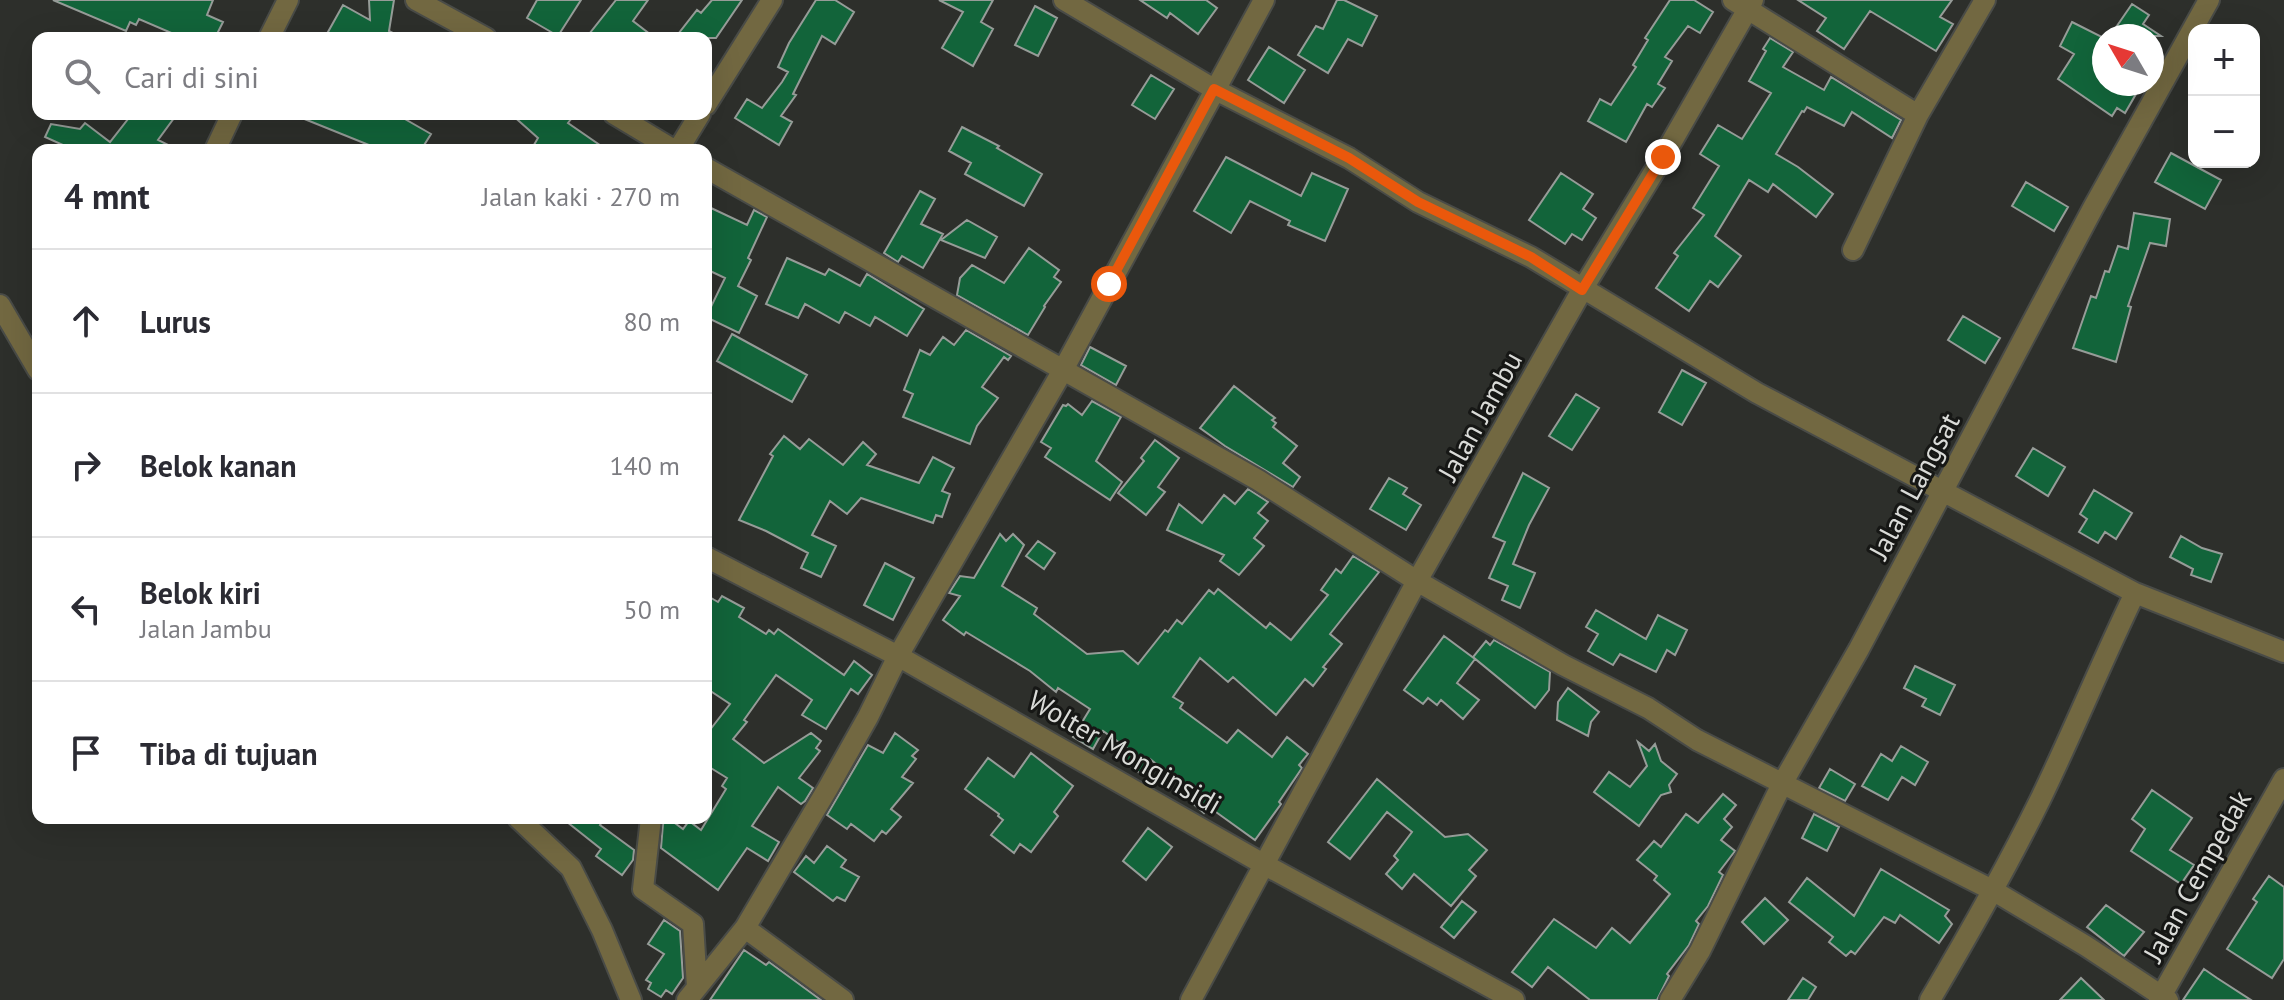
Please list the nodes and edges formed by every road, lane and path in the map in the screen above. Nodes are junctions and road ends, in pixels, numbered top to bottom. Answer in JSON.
{"nodes":[{"id":1,"x":288,"y":0,"type":"edge"},
{"id":2,"x":416,"y":0,"type":"edge"},
{"id":3,"x":772,"y":0,"type":"edge"},
{"id":4,"x":1064,"y":0,"type":"edge"},
{"id":5,"x":1264,"y":0,"type":"edge"},
{"id":6,"x":1985,"y":0,"type":"edge"},
{"id":7,"x":2209,"y":0,"type":"edge"},
{"id":8,"x":1745,"y":3,"type":"edge"},
{"id":9,"x":272,"y":32,"type":"edge"},
{"id":10,"x":475,"y":32,"type":"edge"},
{"id":11,"x":1214,"y":89,"type":"junction"},
{"id":12,"x":712,"y":95,"type":"edge"},
{"id":13,"x":1918,"y":115,"type":"junction"},
{"id":14,"x":229,"y":120,"type":"edge"},
{"id":15,"x":624,"y":120,"type":"edge"},
{"id":16,"x":696,"y":120,"type":"edge"},
{"id":17,"x":218,"y":144,"type":"edge"},
{"id":18,"x":666,"y":144,"type":"edge"},
{"id":19,"x":680,"y":144,"type":"edge"},
{"id":20,"x":712,"y":171,"type":"edge"},
{"id":21,"x":1853,"y":250,"type":"dead end"},
{"id":22,"x":1582,"y":290,"type":"junction"},
{"id":23,"x":0,"y":305,"type":"edge"},
{"id":24,"x":32,"y":360,"type":"edge"},
{"id":25,"x":1063,"y":370,"type":"junction"},
{"id":26,"x":1944,"y":491,"type":"junction"},
{"id":27,"x":712,"y":560,"type":"edge"},
{"id":28,"x":1417,"y":581,"type":"junction"},
{"id":29,"x":2135,"y":593,"type":"junction"},
{"id":30,"x":2284,"y":652,"type":"edge"},
{"id":31,"x":898,"y":656,"type":"junction"},
{"id":32,"x":2284,"y":779,"type":"edge"},
{"id":33,"x":1782,"y":784,"type":"junction"},
{"id":34,"x":524,"y":824,"type":"edge"},
{"id":35,"x":650,"y":824,"type":"edge"},
{"id":36,"x":1265,"y":865,"type":"junction"},
{"id":37,"x":1994,"y":891,"type":"junction"},
{"id":38,"x":745,"y":928,"type":"junction"},
{"id":39,"x":692,"y":994,"type":"edge"},
{"id":40,"x":2163,"y":999,"type":"edge"},
{"id":41,"x":631,"y":1000,"type":"edge"},
{"id":42,"x":843,"y":1000,"type":"edge"},
{"id":43,"x":1191,"y":1000,"type":"edge"},
{"id":44,"x":1514,"y":1000,"type":"edge"},
{"id":45,"x":1670,"y":1000,"type":"edge"},
{"id":46,"x":1930,"y":1000,"type":"edge"}],
"edges":[{"from":1,"to":9,"type":"street"},
{"from":2,"to":10,"type":"street"},
{"from":3,"to":12,"type":"street"},
{"from":4,"to":11,"type":"street"},
{"from":5,"to":11,"type":"street"},
{"from":6,"to":13,"type":"street"},
{"from":7,"to":26,"type":"street","name":"Jalan Langsat"},
{"from":8,"to":13,"type":"street"},
{"from":8,"to":22,"type":"street","name":"Jalan Jambu"},
{"from":11,"to":22,"type":"street"},
{"from":11,"to":25,"type":"street"},
{"from":13,"to":21,"type":"street"},
{"from":14,"to":17,"type":"street"},
{"from":15,"to":18,"type":"street"},
{"from":16,"to":19,"type":"street"},
{"from":20,"to":25,"type":"street"},
{"from":22,"to":26,"type":"street"},
{"from":22,"to":28,"type":"street","name":"Jalan Jambu"},
{"from":23,"to":24,"type":"street"},
{"from":25,"to":28,"type":"street"},
{"from":25,"to":31,"type":"street"},
{"from":26,"to":29,"type":"street"},
{"from":26,"to":33,"type":"street","name":"Jalan Langsat"},
{"from":27,"to":31,"type":"street","name":"Wolter Monginsidi"},
{"from":28,"to":33,"type":"street"},
{"from":28,"to":36,"type":"street","name":"Jalan Jambu"},
{"from":29,"to":30,"type":"street"},
{"from":29,"to":37,"type":"street"},
{"from":31,"to":36,"type":"street","name":"Wolter Monginsidi"},
{"from":31,"to":38,"type":"street"},
{"from":32,"to":40,"type":"street","name":"Jalan Cempedak"},
{"from":33,"to":37,"type":"street"},
{"from":33,"to":45,"type":"street","name":"Jalan Langsat"},
{"from":34,"to":41,"type":"street"},
{"from":35,"to":39,"type":"street"},
{"from":36,"to":43,"type":"street","name":"Jalan Jambu"},
{"from":36,"to":44,"type":"street","name":"Wolter Monginsidi"},
{"from":37,"to":40,"type":"street"},
{"from":37,"to":46,"type":"street"},
{"from":38,"to":39,"type":"street"},
{"from":38,"to":42,"type":"street"}]}
